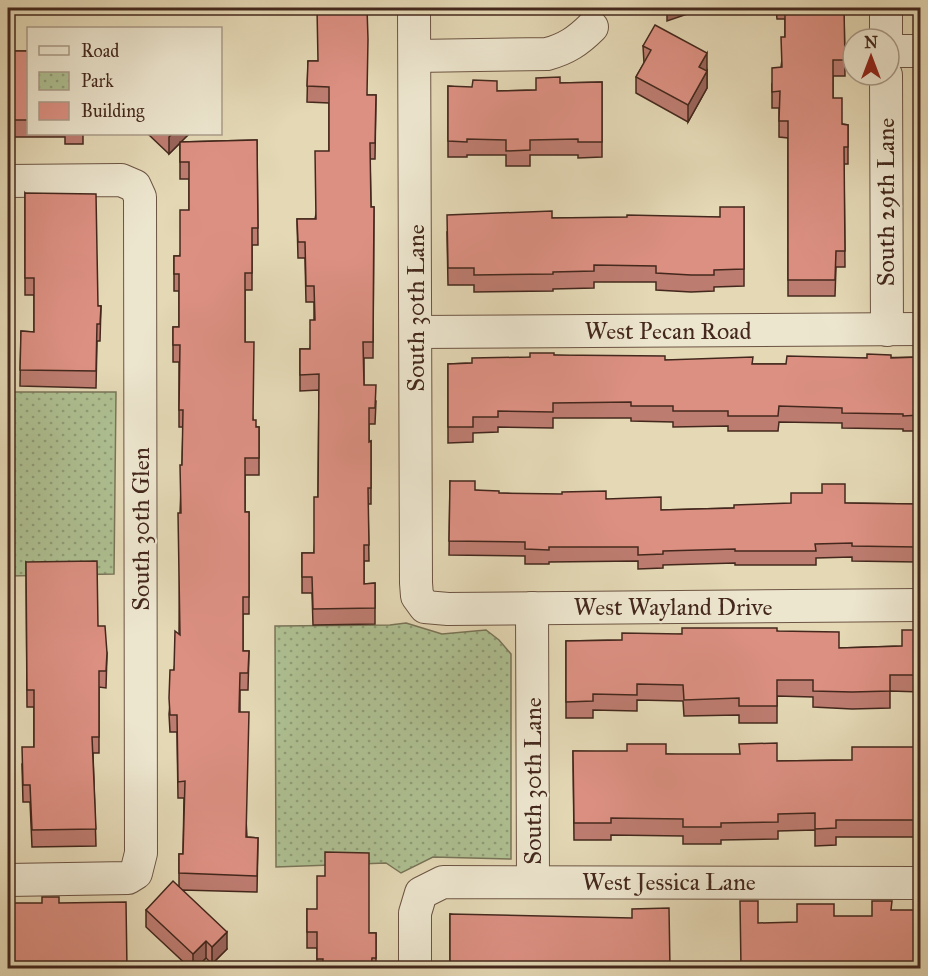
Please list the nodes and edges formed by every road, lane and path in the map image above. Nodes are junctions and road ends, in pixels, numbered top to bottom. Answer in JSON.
{"nodes":[{"id":1,"x":414,"y":8,"type":"edge"},
{"id":2,"x":886,"y":8,"type":"edge"},
{"id":3,"x":592,"y":27,"type":"dead end"},
{"id":4,"x":886,"y":27,"type":"edge"},
{"id":5,"x":901,"y":51,"type":"edge"},
{"id":6,"x":921,"y":51,"type":"edge"},
{"id":7,"x":415,"y":56,"type":"junction"},
{"id":8,"x":886,"y":87,"type":"edge"},
{"id":9,"x":8,"y":181,"type":"edge"},
{"id":10,"x":921,"y":329,"type":"edge"},
{"id":11,"x":887,"y":330,"type":"junction"},
{"id":12,"x":416,"y":332,"type":"junction"},
{"id":13,"x":921,"y":605,"type":"edge"},
{"id":14,"x":425,"y":607,"type":"joint"},
{"id":15,"x":532,"y":608,"type":"junction"},
{"id":16,"x":8,"y":880,"type":"edge"},
{"id":17,"x":533,"y":882,"type":"junction"},
{"id":18,"x":921,"y":883,"type":"edge"},
{"id":19,"x":415,"y":969,"type":"edge"}],
"edges":[{"from":1,"to":7,"type":"street","name":"South 30th Lane"},
{"from":2,"to":4,"type":"street"},
{"from":3,"to":7,"type":"street"},
{"from":5,"to":6,"type":"street"},
{"from":7,"to":12,"type":"street","name":"South 30th Lane"},
{"from":8,"to":11,"type":"street","name":"South 29th Lane"},
{"from":9,"to":16,"type":"street","name":"South 30th Glen"},
{"from":10,"to":11,"type":"street","name":"West Pecan Road"},
{"from":11,"to":12,"type":"street","name":"West Pecan Road"},
{"from":12,"to":14,"type":"street","name":"South 30th Lane"},
{"from":13,"to":15,"type":"street","name":"West Wayland Drive"},
{"from":14,"to":15,"type":"street","name":"West Wayland Drive"},
{"from":15,"to":17,"type":"street","name":"South 30th Lane"},
{"from":17,"to":18,"type":"street","name":"West Jessica Lane"},
{"from":17,"to":19,"type":"street","name":"West Jessica Lane"}]}
